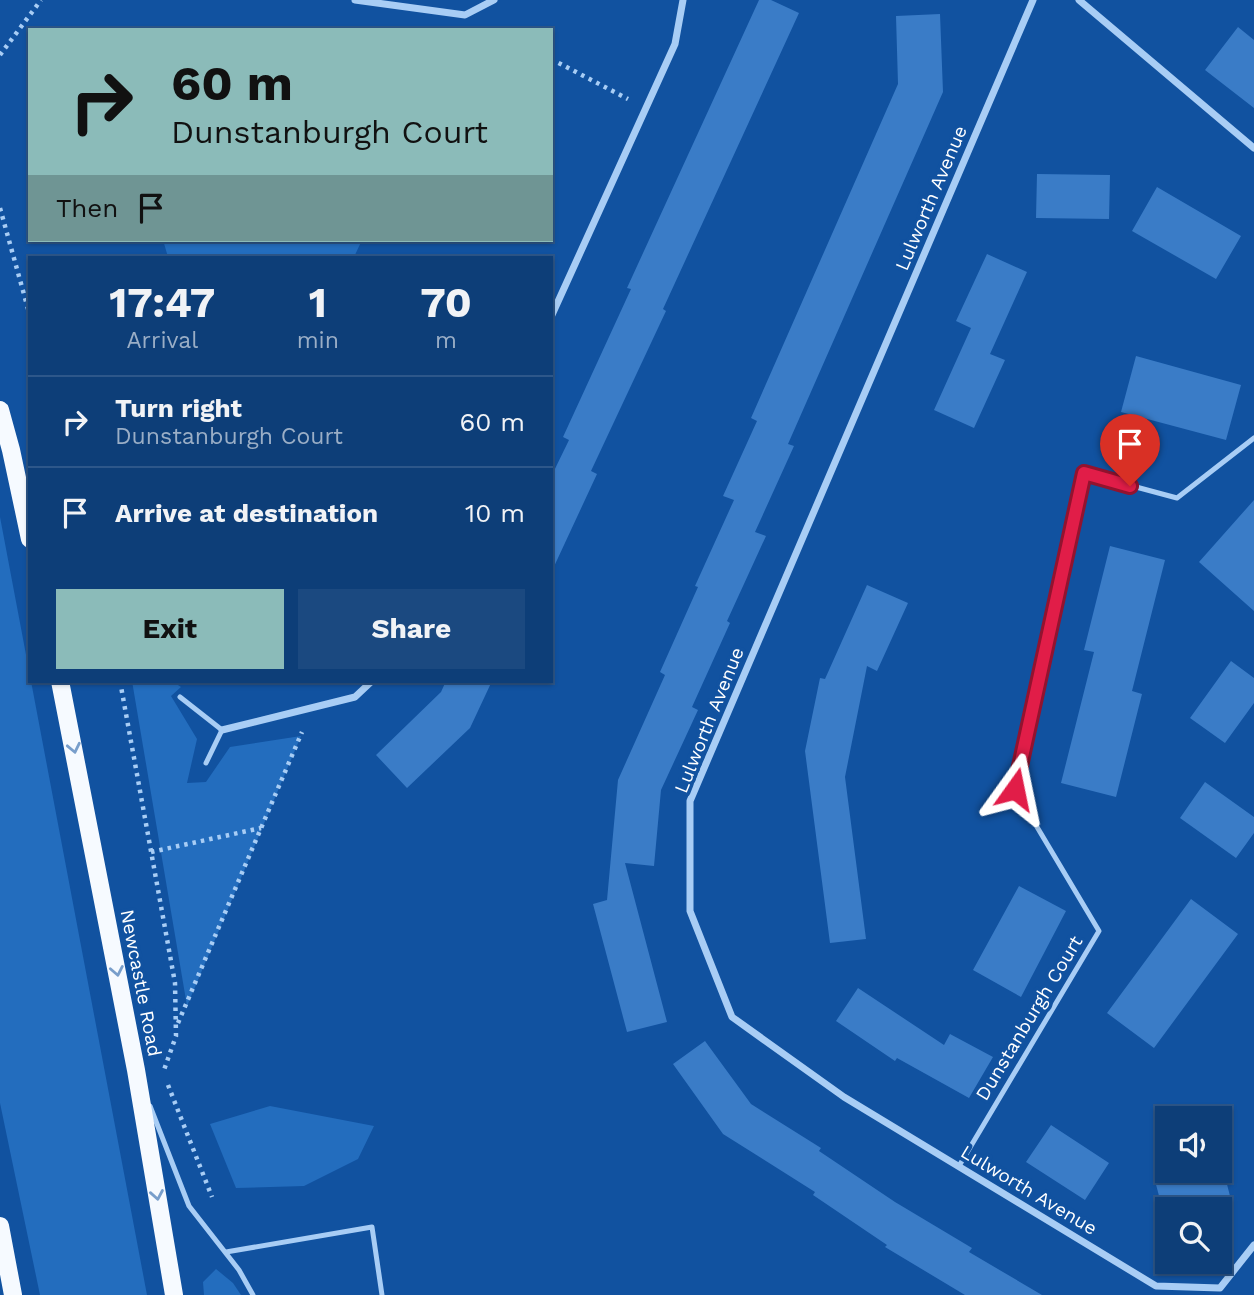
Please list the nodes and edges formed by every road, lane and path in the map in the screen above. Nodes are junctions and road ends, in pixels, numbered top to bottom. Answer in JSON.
{"nodes":[{"id":1,"x":41,"y":0,"type":"edge"},
{"id":2,"x":355,"y":0,"type":"edge"},
{"id":3,"x":494,"y":0,"type":"edge"},
{"id":4,"x":682,"y":0,"type":"edge"},
{"id":5,"x":1033,"y":0,"type":"edge"},
{"id":6,"x":1079,"y":0,"type":"edge"},
{"id":7,"x":0,"y":55,"type":"edge"},
{"id":8,"x":553,"y":61,"type":"edge"},
{"id":9,"x":646,"y":108,"type":"junction"},
{"id":10,"x":1254,"y":148,"type":"edge"},
{"id":11,"x":0,"y":208,"type":"edge"},
{"id":12,"x":28,"y":309,"type":"edge"},
{"id":13,"x":553,"y":313,"type":"edge"},
{"id":14,"x":0,"y":410,"type":"edge"},
{"id":15,"x":1254,"y":438,"type":"edge"},
{"id":16,"x":28,"y":530,"type":"edge"},
{"id":17,"x":60,"y":683,"type":"edge"},
{"id":18,"x":120,"y":683,"type":"edge"},
{"id":19,"x":370,"y":683,"type":"edge"},
{"id":20,"x":180,"y":697,"type":"dead end"},
{"id":21,"x":312,"y":709,"type":"junction"},
{"id":22,"x":222,"y":730,"type":"junction"},
{"id":23,"x":205,"y":763,"type":"dead end"},
{"id":24,"x":261,"y":827,"type":"junction"},
{"id":25,"x":151,"y":852,"type":"junction"},
{"id":26,"x":176,"y":1027,"type":"junction"},
{"id":27,"x":136,"y":1070,"type":"junction"},
{"id":28,"x":163,"y":1071,"type":"dead end"},
{"id":29,"x":168,"y":1084,"type":"dead end"},
{"id":30,"x":959,"y":1166,"type":"junction"},
{"id":31,"x":0,"y":1226,"type":"edge"},
{"id":32,"x":219,"y":1244,"type":"junction"},
{"id":33,"x":1254,"y":1245,"type":"edge"},
{"id":34,"x":226,"y":1252,"type":"junction"},
{"id":35,"x":13,"y":1295,"type":"edge"},
{"id":36,"x":174,"y":1295,"type":"edge"},
{"id":37,"x":253,"y":1295,"type":"edge"},
{"id":38,"x":382,"y":1295,"type":"edge"}],
"edges":[{"from":1,"to":7,"type":"path"},
{"from":2,"to":3,"type":"street"},
{"from":4,"to":9,"type":"street"},
{"from":5,"to":30,"type":"street","name":"Lulworth Avenue"},
{"from":6,"to":10,"type":"street"},
{"from":8,"to":9,"type":"path"},
{"from":9,"to":13,"type":"street"},
{"from":11,"to":12,"type":"path"},
{"from":14,"to":16,"type":"main road"},
{"from":15,"to":30,"type":"lane","name":"Dunstanburgh Court"},
{"from":17,"to":27,"type":"main road","name":"Newcastle Road","one_way":true},
{"from":18,"to":25,"type":"path"},
{"from":19,"to":21,"type":"street"},
{"from":20,"to":22,"type":"lane"},
{"from":21,"to":22,"type":"street"},
{"from":21,"to":24,"type":"path"},
{"from":22,"to":23,"type":"lane"},
{"from":24,"to":25,"type":"path"},
{"from":24,"to":26,"type":"path"},
{"from":25,"to":26,"type":"path"},
{"from":26,"to":28,"type":"path"},
{"from":27,"to":32,"type":"lane"},
{"from":27,"to":36,"type":"main road","name":"Newcastle Road","one_way":true},
{"from":29,"to":32,"type":"path"},
{"from":30,"to":33,"type":"street","name":"Lulworth Avenue"},
{"from":31,"to":35,"type":"main road"},
{"from":32,"to":34,"type":"lane"},
{"from":34,"to":37,"type":"lane"},
{"from":34,"to":38,"type":"lane"}]}
